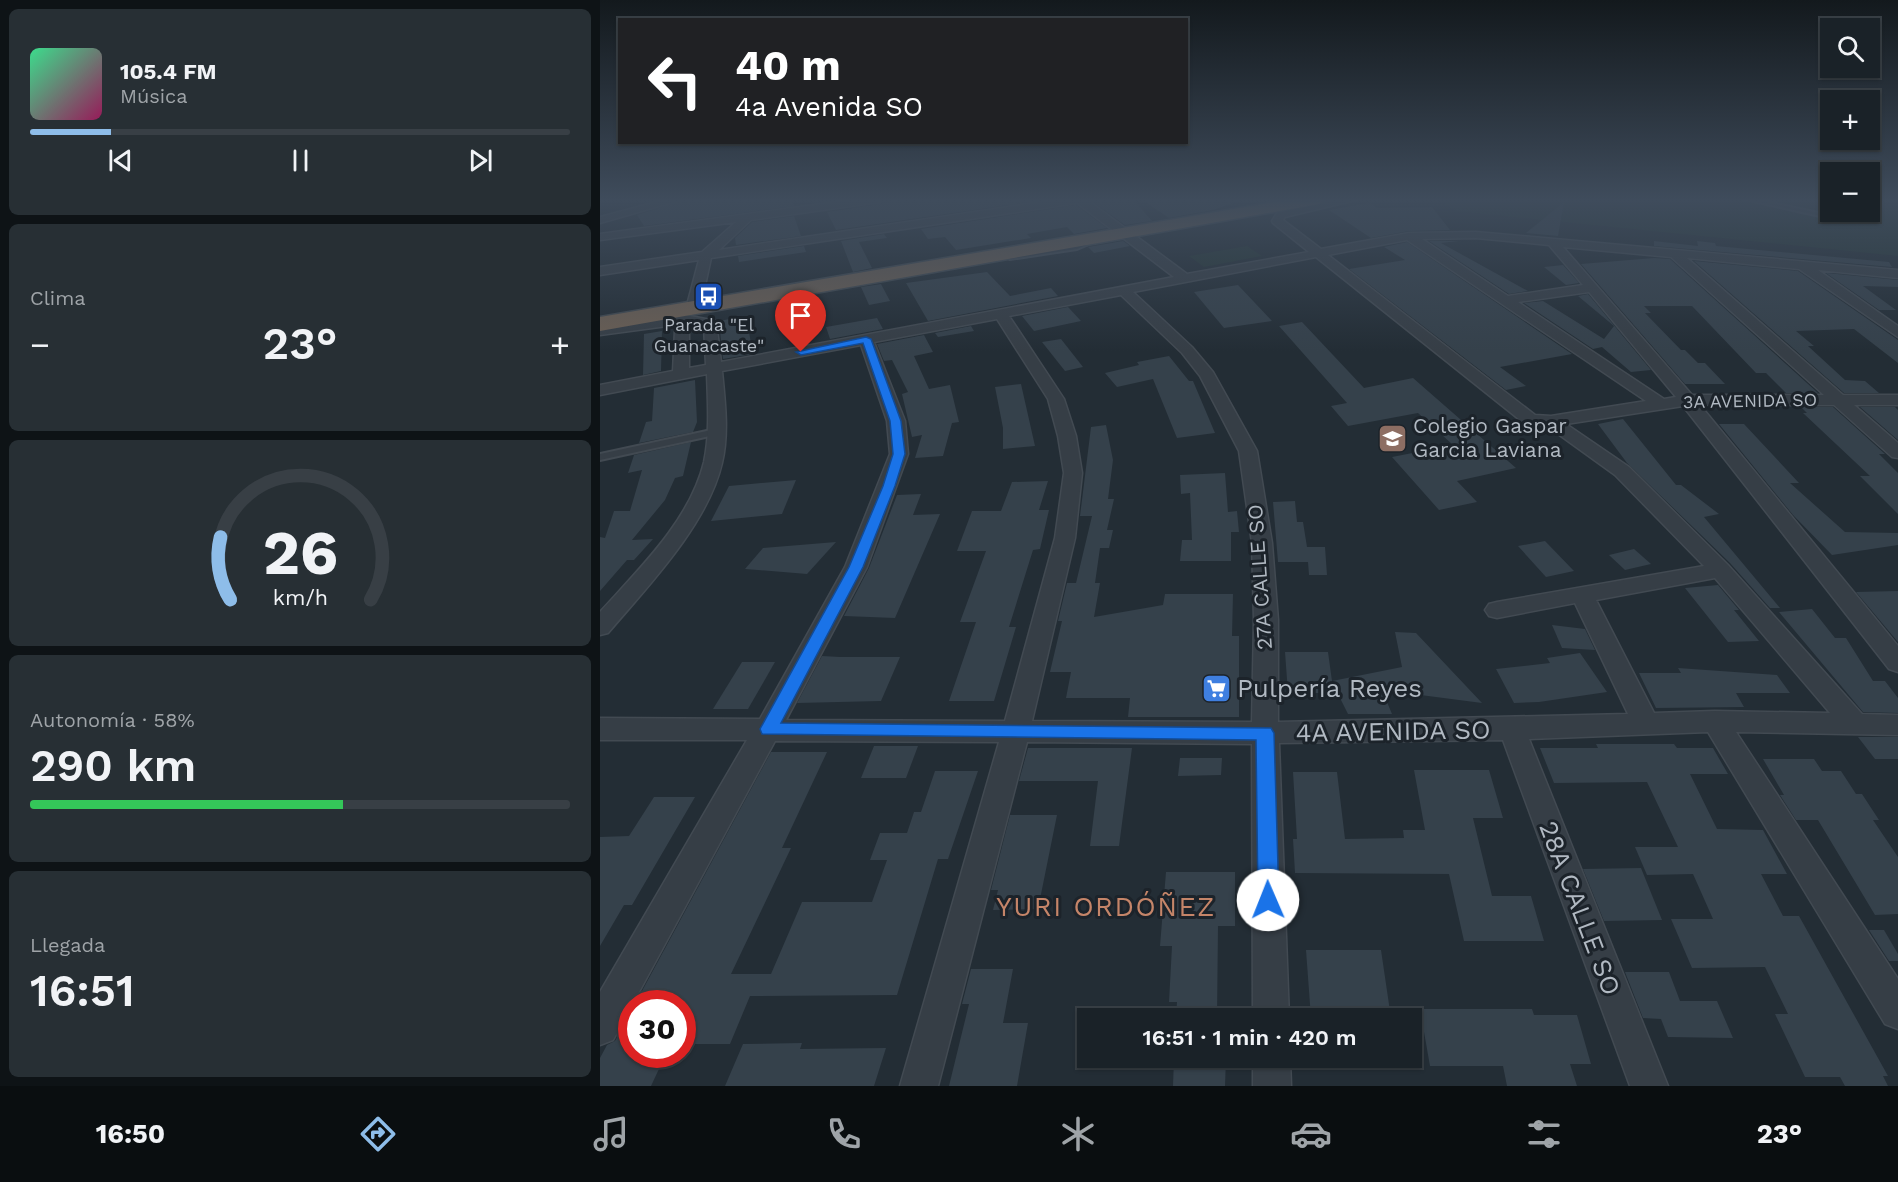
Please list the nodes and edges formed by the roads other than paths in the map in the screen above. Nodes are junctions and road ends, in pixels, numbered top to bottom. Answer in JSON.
{"nodes":[{"id":1,"x":712,"y":250,"type":"edge"},
{"id":2,"x":742,"y":250,"type":"edge"},
{"id":3,"x":1035,"y":250,"type":"edge"},
{"id":4,"x":1148,"y":250,"type":"edge"},
{"id":5,"x":1315,"y":250,"type":"edge"},
{"id":6,"x":1331,"y":250,"type":"edge"},
{"id":7,"x":1430,"y":250,"type":"edge"},
{"id":8,"x":1559,"y":250,"type":"edge"},
{"id":9,"x":1647,"y":250,"type":"edge"},
{"id":10,"x":1318,"y":252,"type":"junction"},
{"id":11,"x":1673,"y":252,"type":"junction"},
{"id":12,"x":706,"y":255,"type":"junction"},
{"id":13,"x":1802,"y":265,"type":"junction"},
{"id":14,"x":600,"y":271,"type":"edge"},
{"id":15,"x":1898,"y":274,"type":"edge"},
{"id":16,"x":1185,"y":279,"type":"junction"},
{"id":17,"x":1592,"y":288,"type":"junction"},
{"id":18,"x":1123,"y":290,"type":"junction"},
{"id":19,"x":1507,"y":300,"type":"junction"},
{"id":20,"x":1000,"y":313,"type":"junction"},
{"id":21,"x":695,"y":315,"type":"junction"},
{"id":22,"x":600,"y":324,"type":"edge"},
{"id":23,"x":600,"y":332,"type":"edge"},
{"id":24,"x":1898,"y":333,"type":"edge"},
{"id":25,"x":866,"y":339,"type":"junction"},
{"id":26,"x":713,"y":368,"type":"junction"},
{"id":27,"x":681,"y":375,"type":"junction"},
{"id":28,"x":600,"y":390,"type":"edge"},
{"id":29,"x":1837,"y":399,"type":"junction"},
{"id":30,"x":1687,"y":400,"type":"junction"},
{"id":31,"x":1898,"y":400,"type":"edge"},
{"id":32,"x":1663,"y":405,"type":"junction"},
{"id":33,"x":1541,"y":421,"type":"junction"},
{"id":34,"x":716,"y":432,"type":"junction"},
{"id":35,"x":1898,"y":453,"type":"edge"},
{"id":36,"x":600,"y":457,"type":"edge"},
{"id":37,"x":1720,"y":570,"type":"junction"},
{"id":38,"x":1582,"y":594,"type":"junction"},
{"id":39,"x":1497,"y":610,"type":"dead end"},
{"id":40,"x":600,"y":627,"type":"edge"},
{"id":41,"x":1898,"y":663,"type":"edge"},
{"id":42,"x":1715,"y":721,"type":"junction"},
{"id":43,"x":1646,"y":724,"type":"junction"},
{"id":44,"x":1855,"y":724,"type":"junction"},
{"id":45,"x":1898,"y":725,"type":"edge"},
{"id":46,"x":600,"y":729,"type":"edge"},
{"id":47,"x":768,"y":729,"type":"junction"},
{"id":48,"x":1512,"y":729,"type":"junction"},
{"id":49,"x":1016,"y":731,"type":"junction"},
{"id":50,"x":1265,"y":733,"type":"junction"},
{"id":51,"x":1271,"y":1008,"type":"edge"},
{"id":52,"x":1898,"y":1011,"type":"edge"},
{"id":53,"x":600,"y":1027,"type":"edge"},
{"id":54,"x":1272,"y":1068,"type":"edge"},
{"id":55,"x":919,"y":1086,"type":"edge"},
{"id":56,"x":1272,"y":1086,"type":"edge"},
{"id":57,"x":1648,"y":1086,"type":"edge"}],
"edges":[{"from":1,"to":12,"type":"street"},
{"from":2,"to":12,"type":"street"},
{"from":3,"to":21,"type":"highway"},
{"from":4,"to":16,"type":"street"},
{"from":5,"to":10,"type":"street"},
{"from":6,"to":10,"type":"street"},
{"from":7,"to":19,"type":"street"},
{"from":8,"to":17,"type":"street"},
{"from":9,"to":11,"type":"street"},
{"from":10,"to":16,"type":"street"},
{"from":10,"to":33,"type":"street"},
{"from":11,"to":13,"type":"street"},
{"from":11,"to":29,"type":"street"},
{"from":12,"to":14,"type":"street"},
{"from":12,"to":21,"type":"street"},
{"from":13,"to":15,"type":"street"},
{"from":13,"to":24,"type":"street"},
{"from":16,"to":18,"type":"street"},
{"from":17,"to":19,"type":"street"},
{"from":17,"to":30,"type":"street"},
{"from":18,"to":20,"type":"street"},
{"from":18,"to":50,"type":"street","name":"27A CALLE SO"},
{"from":19,"to":32,"type":"street"},
{"from":20,"to":25,"type":"street"},
{"from":20,"to":49,"type":"street"},
{"from":21,"to":22,"type":"highway"},
{"from":21,"to":23,"type":"street"},
{"from":21,"to":26,"type":"street"},
{"from":21,"to":27,"type":"street"},
{"from":25,"to":26,"type":"street"},
{"from":25,"to":47,"type":"street"},
{"from":26,"to":27,"type":"street"},
{"from":26,"to":34,"type":"street"},
{"from":27,"to":28,"type":"street"},
{"from":29,"to":30,"type":"street","name":"3A AVENIDA SO"},
{"from":29,"to":31,"type":"street","name":"3A AVENIDA SO"},
{"from":29,"to":35,"type":"street"},
{"from":30,"to":32,"type":"street","name":"3A AVENIDA SO"},
{"from":30,"to":41,"type":"street"},
{"from":32,"to":33,"type":"street","name":"3A AVENIDA SO"},
{"from":33,"to":37,"type":"street"},
{"from":34,"to":36,"type":"lane"},
{"from":34,"to":40,"type":"street"},
{"from":37,"to":38,"type":"street"},
{"from":37,"to":44,"type":"street"},
{"from":38,"to":39,"type":"street"},
{"from":38,"to":43,"type":"street"},
{"from":42,"to":43,"type":"street","name":"4A AVENIDA SO"},
{"from":42,"to":44,"type":"street","name":"4A AVENIDA SO"},
{"from":42,"to":52,"type":"street"},
{"from":43,"to":48,"type":"street","name":"4A AVENIDA SO"},
{"from":44,"to":45,"type":"street","name":"4A AVENIDA SO"},
{"from":46,"to":47,"type":"street","name":"4A AVENIDA SO"},
{"from":47,"to":49,"type":"street","name":"4A AVENIDA SO"},
{"from":47,"to":53,"type":"street"},
{"from":48,"to":50,"type":"street","name":"4A AVENIDA SO"},
{"from":48,"to":57,"type":"street","name":"28A CALLE SO"},
{"from":49,"to":50,"type":"street","name":"4A AVENIDA SO"},
{"from":49,"to":55,"type":"street"},
{"from":50,"to":51,"type":"street","name":"27A CALLE SO"},
{"from":54,"to":56,"type":"street"}]}
